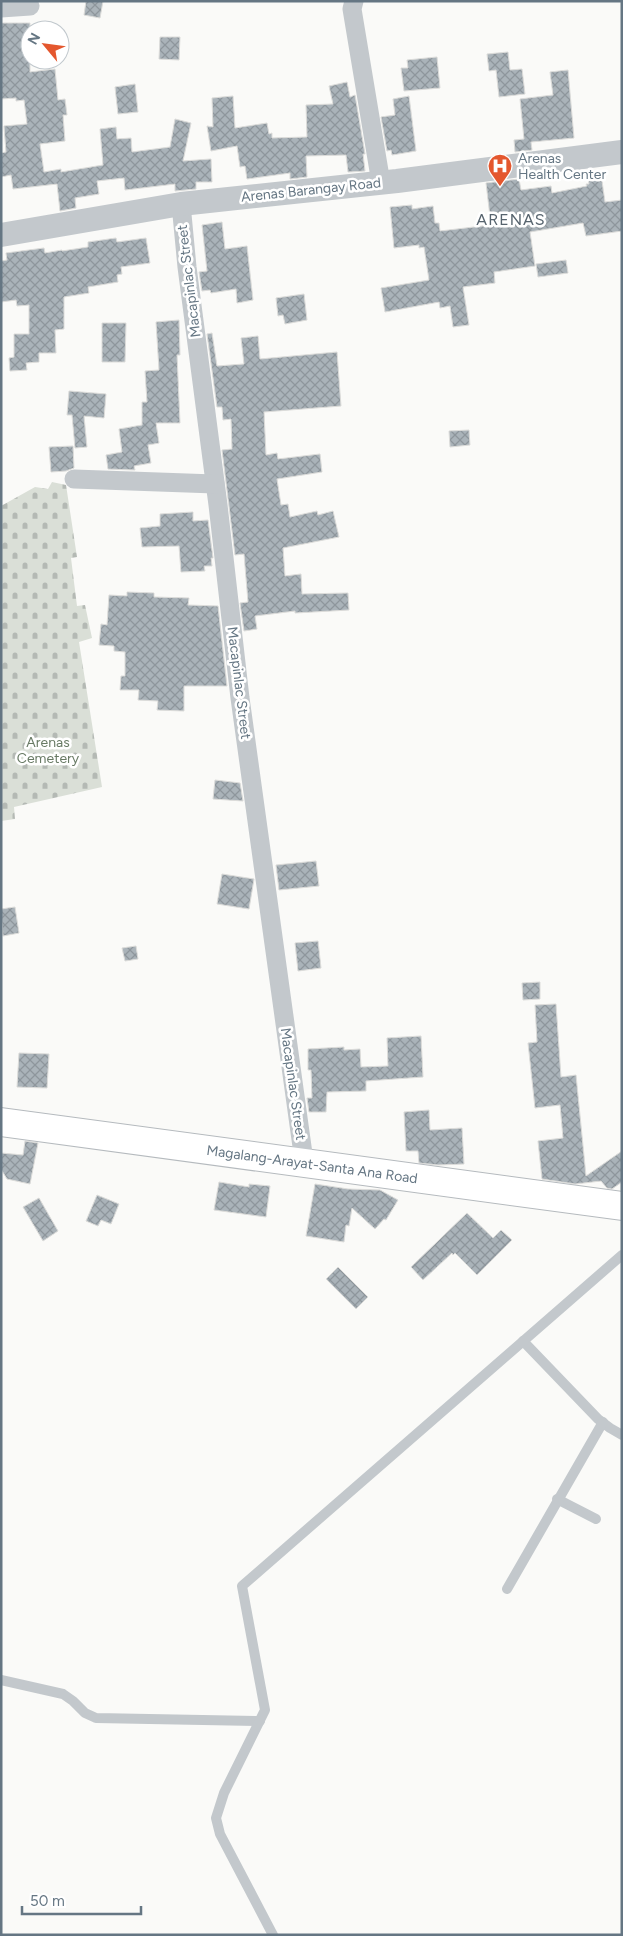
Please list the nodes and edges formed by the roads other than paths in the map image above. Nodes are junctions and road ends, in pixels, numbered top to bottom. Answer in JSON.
{"nodes":[{"id":1,"x":354,"y":1,"type":"edge"},
{"id":2,"x":30,"y":6,"type":"dead end"},
{"id":3,"x":1,"y":8,"type":"edge"},
{"id":4,"x":622,"y":152,"type":"edge"},
{"id":5,"x":381,"y":183,"type":"junction"},
{"id":6,"x":181,"y":204,"type":"junction"},
{"id":7,"x":1,"y":235,"type":"edge"},
{"id":8,"x":74,"y":479,"type":"dead end"},
{"id":9,"x":216,"y":484,"type":"junction"},
{"id":10,"x":1,"y":1122,"type":"edge"},
{"id":11,"x":304,"y":1161,"type":"junction"},
{"id":12,"x":622,"y":1206,"type":"edge"},
{"id":13,"x":622,"y":1255,"type":"edge"},
{"id":14,"x":523,"y":1342,"type":"junction"},
{"id":15,"x":603,"y":1422,"type":"junction"},
{"id":16,"x":622,"y":1434,"type":"edge"},
{"id":17,"x":557,"y":1499,"type":"junction"},
{"id":18,"x":596,"y":1520,"type":"dead end"},
{"id":19,"x":507,"y":1589,"type":"dead end"},
{"id":20,"x":1,"y":1680,"type":"edge"},
{"id":21,"x":260,"y":1721,"type":"junction"},
{"id":22,"x":273,"y":1935,"type":"edge"}],
"edges":[{"from":1,"to":5,"type":"street"},
{"from":2,"to":3,"type":"street"},
{"from":4,"to":5,"type":"street","name":"Arenas Barangay Road"},
{"from":5,"to":6,"type":"street","name":"Arenas Barangay Road"},
{"from":6,"to":7,"type":"street","name":"Arenas Barangay Road"},
{"from":6,"to":9,"type":"street","name":"Macapinlac Street"},
{"from":8,"to":9,"type":"street"},
{"from":9,"to":11,"type":"street","name":"Macapinlac Street"},
{"from":10,"to":11,"type":"main road","name":"Magalang-Arayat-Santa Ana Road"},
{"from":11,"to":12,"type":"main road","name":"Magalang-Arayat-Santa Ana Road"},
{"from":13,"to":14,"type":"lane"},
{"from":14,"to":15,"type":"lane"},
{"from":14,"to":21,"type":"lane"},
{"from":15,"to":16,"type":"lane"},
{"from":15,"to":17,"type":"lane"},
{"from":17,"to":18,"type":"lane"},
{"from":17,"to":19,"type":"lane"},
{"from":20,"to":21,"type":"lane"},
{"from":21,"to":22,"type":"lane"}]}
